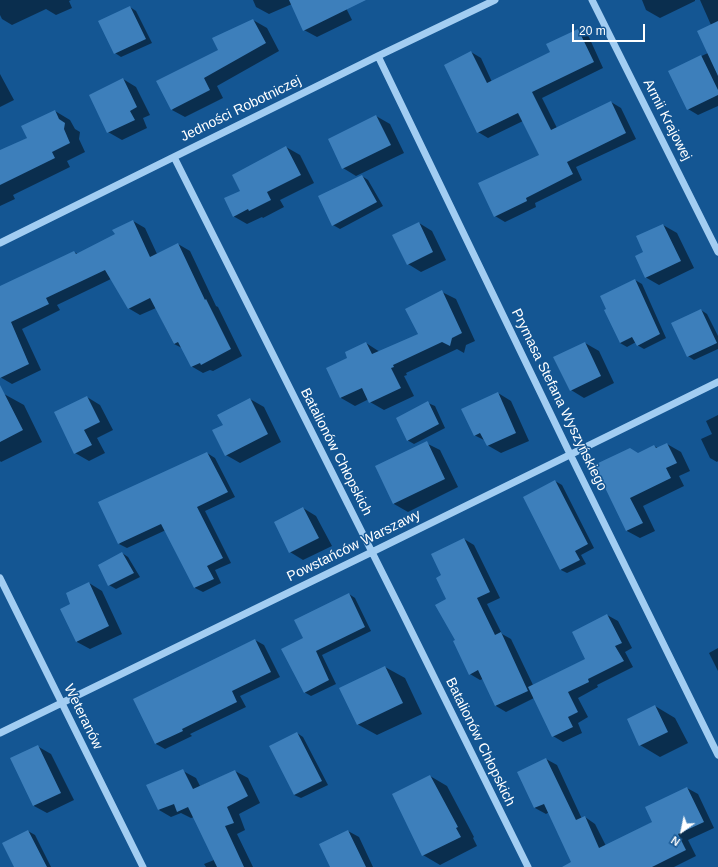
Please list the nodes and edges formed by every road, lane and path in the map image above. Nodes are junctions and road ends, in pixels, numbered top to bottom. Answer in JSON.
{"nodes":[{"id":1,"x":495,"y":0,"type":"edge"},
{"id":2,"x":592,"y":0,"type":"edge"},
{"id":3,"x":378,"y":56,"type":"junction"},
{"id":4,"x":174,"y":156,"type":"junction"},
{"id":5,"x":0,"y":243,"type":"edge"},
{"id":6,"x":718,"y":252,"type":"edge"},
{"id":7,"x":718,"y":382,"type":"edge"},
{"id":8,"x":570,"y":454,"type":"junction"},
{"id":9,"x":372,"y":552,"type":"junction"},
{"id":10,"x":0,"y":578,"type":"edge"},
{"id":11,"x":62,"y":703,"type":"junction"},
{"id":12,"x":0,"y":733,"type":"edge"},
{"id":13,"x":718,"y":755,"type":"edge"},
{"id":14,"x":143,"y":867,"type":"edge"},
{"id":15,"x":528,"y":867,"type":"edge"}],
"edges":[{"from":1,"to":3,"type":"street","name":"Jedności Robotniczej"},
{"from":2,"to":6,"type":"street","name":"Armii Krajowej"},
{"from":3,"to":4,"type":"street","name":"Jedności Robotniczej"},
{"from":3,"to":8,"type":"street","name":"Prymasa Stefana Wyszyńskiego"},
{"from":4,"to":5,"type":"street","name":"Jedności Robotniczej"},
{"from":4,"to":9,"type":"street","name":"Batalionów Chłopskich"},
{"from":7,"to":8,"type":"street","name":"Powstańców Warszawy"},
{"from":8,"to":9,"type":"street","name":"Powstańców Warszawy"},
{"from":8,"to":13,"type":"street","name":"Prymasa Stefana Wyszyńskiego"},
{"from":9,"to":11,"type":"street","name":"Powstańców Warszawy"},
{"from":9,"to":15,"type":"street","name":"Batalionów Chłopskich"},
{"from":10,"to":11,"type":"street","name":"Weteranów"},
{"from":11,"to":12,"type":"street","name":"Powstańców Warszawy"},
{"from":11,"to":14,"type":"street","name":"Weteranów"}]}
